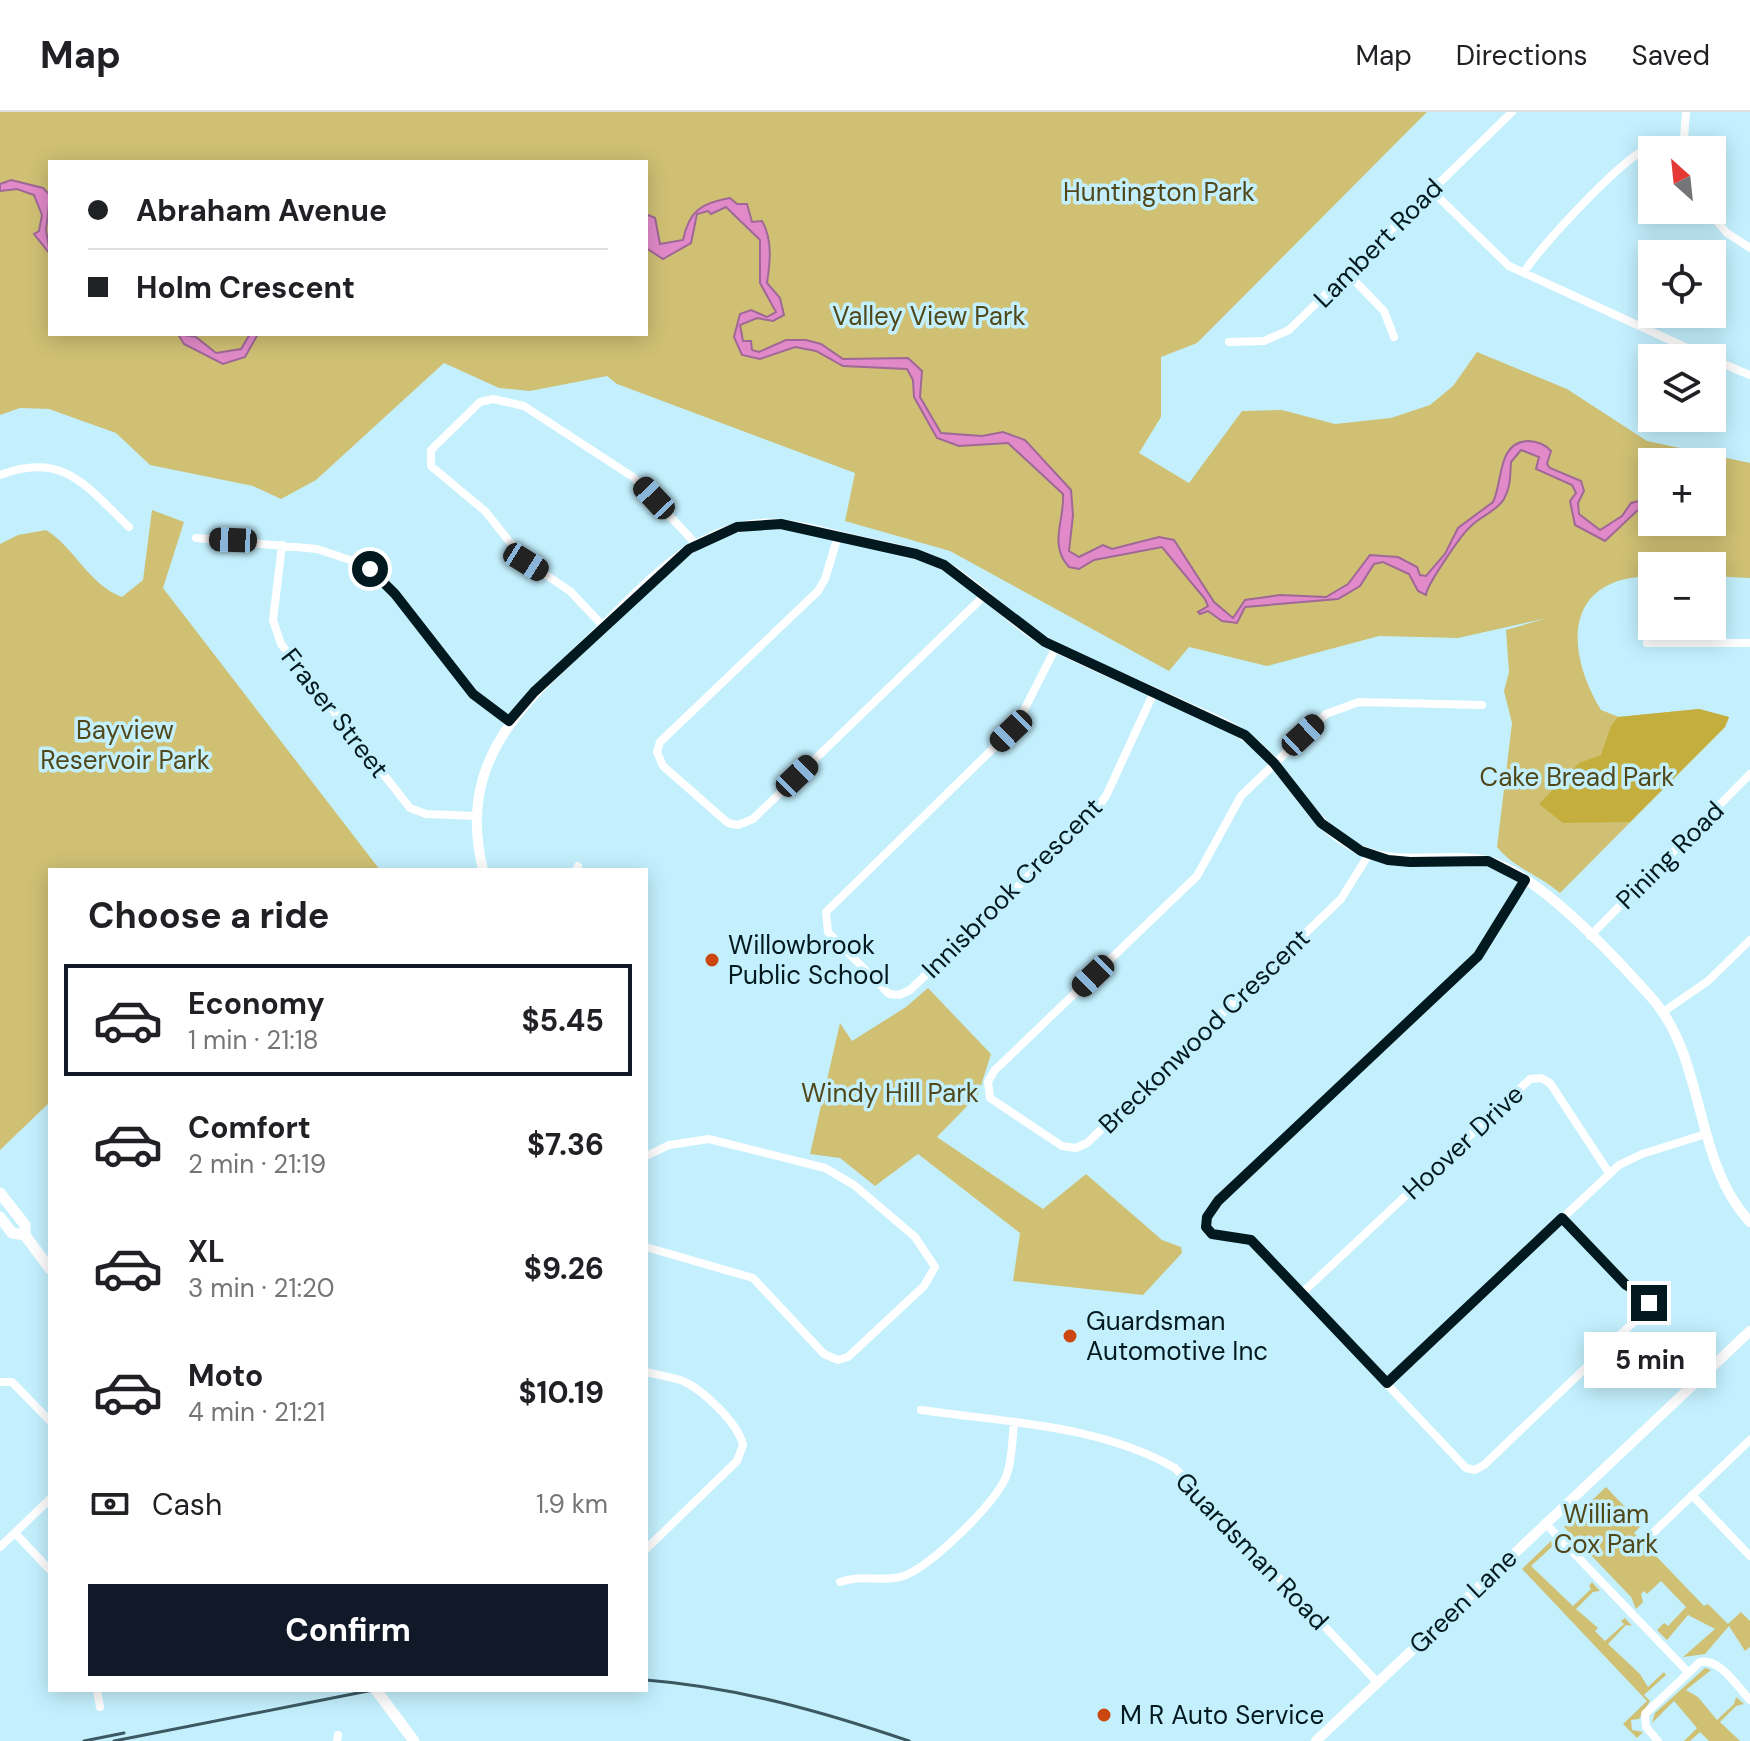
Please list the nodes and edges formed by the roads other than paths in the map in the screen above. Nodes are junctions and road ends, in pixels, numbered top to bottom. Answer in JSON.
{"nodes":[{"id":1,"x":1512,"y":112,"type":"edge"},
{"id":2,"x":1686,"y":112,"type":"edge"},
{"id":3,"x":1683,"y":136,"type":"edge"},
{"id":4,"x":1638,"y":155,"type":"edge"},
{"id":5,"x":1431,"y":190,"type":"junction"},
{"id":6,"x":1719,"y":224,"type":"edge"},
{"id":7,"x":1750,"y":248,"type":"edge"},
{"id":8,"x":1524,"y":272,"type":"junction"},
{"id":9,"x":1347,"y":273,"type":"junction"},
{"id":10,"x":1394,"y":337,"type":"dead end"},
{"id":11,"x":1229,"y":342,"type":"dead end"},
{"id":12,"x":1678,"y":344,"type":"edge"},
{"id":13,"x":1726,"y":365,"type":"edge"},
{"id":14,"x":1750,"y":375,"type":"edge"},
{"id":15,"x":0,"y":475,"type":"edge"},
{"id":16,"x":129,"y":527,"type":"dead end"},
{"id":17,"x":838,"y":536,"type":"junction"},
{"id":18,"x":196,"y":538,"type":"dead end"},
{"id":19,"x":696,"y":544,"type":"junction"},
{"id":20,"x":282,"y":545,"type":"junction"},
{"id":21,"x":985,"y":595,"type":"junction"},
{"id":22,"x":604,"y":627,"type":"junction"},
{"id":23,"x":1647,"y":643,"type":"dead end"},
{"id":24,"x":1750,"y":643,"type":"edge"},
{"id":25,"x":1056,"y":647,"type":"junction"},
{"id":26,"x":1154,"y":692,"type":"junction"},
{"id":27,"x":1482,"y":705,"type":"dead end"},
{"id":28,"x":509,"y":721,"type":"junction"},
{"id":29,"x":1274,"y":763,"type":"junction"},
{"id":30,"x":1750,"y":774,"type":"edge"},
{"id":31,"x":476,"y":816,"type":"junction"},
{"id":32,"x":1369,"y":854,"type":"junction"},
{"id":33,"x":483,"y":868,"type":"edge"},
{"id":34,"x":1525,"y":880,"type":"junction"},
{"id":35,"x":1590,"y":936,"type":"junction"},
{"id":36,"x":1750,"y":940,"type":"edge"},
{"id":37,"x":1663,"y":1012,"type":"junction"},
{"id":38,"x":1706,"y":1134,"type":"junction"},
{"id":39,"x":648,"y":1155,"type":"edge"},
{"id":40,"x":1609,"y":1173,"type":"junction"},
{"id":41,"x":0,"y":1193,"type":"edge"},
{"id":42,"x":0,"y":1217,"type":"edge"},
{"id":43,"x":1562,"y":1218,"type":"junction"},
{"id":44,"x":1750,"y":1222,"type":"edge"},
{"id":45,"x":25,"y":1235,"type":"junction"},
{"id":46,"x":648,"y":1248,"type":"edge"},
{"id":47,"x":48,"y":1266,"type":"edge"},
{"id":48,"x":1302,"y":1293,"type":"junction"},
{"id":49,"x":1750,"y":1331,"type":"edge"},
{"id":50,"x":648,"y":1373,"type":"edge"},
{"id":51,"x":0,"y":1382,"type":"edge"},
{"id":52,"x":1387,"y":1383,"type":"junction"},
{"id":53,"x":921,"y":1410,"type":"dead end"},
{"id":54,"x":48,"y":1419,"type":"edge"},
{"id":55,"x":1014,"y":1423,"type":"junction"},
{"id":56,"x":1750,"y":1440,"type":"edge"},
{"id":57,"x":1692,"y":1495,"type":"junction"},
{"id":58,"x":48,"y":1501,"type":"edge"},
{"id":59,"x":1545,"y":1523,"type":"junction"},
{"id":60,"x":1654,"y":1532,"type":"dead end"},
{"id":61,"x":15,"y":1533,"type":"junction"},
{"id":62,"x":0,"y":1547,"type":"edge"},
{"id":63,"x":648,"y":1547,"type":"edge"},
{"id":64,"x":1750,"y":1556,"type":"edge"},
{"id":65,"x":48,"y":1568,"type":"edge"},
{"id":66,"x":840,"y":1582,"type":"dead end"},
{"id":67,"x":1688,"y":1672,"type":"junction"},
{"id":68,"x":1378,"y":1683,"type":"junction"},
{"id":69,"x":97,"y":1692,"type":"edge"},
{"id":70,"x":377,"y":1692,"type":"edge"},
{"id":71,"x":1750,"y":1700,"type":"edge"},
{"id":72,"x":100,"y":1707,"type":"dead end"},
{"id":73,"x":414,"y":1741,"type":"edge"},
{"id":74,"x":1316,"y":1741,"type":"edge"},
{"id":75,"x":1658,"y":1741,"type":"edge"}],
"edges":[{"from":1,"to":5,"type":"street","name":"Lambert Road"},
{"from":2,"to":3,"type":"street"},
{"from":4,"to":8,"type":"street"},
{"from":5,"to":8,"type":"street"},
{"from":5,"to":9,"type":"street","name":"Lambert Road"},
{"from":6,"to":7,"type":"street"},
{"from":8,"to":12,"type":"street"},
{"from":9,"to":10,"type":"street"},
{"from":9,"to":11,"type":"street","name":"Lambert Road"},
{"from":13,"to":14,"type":"street"},
{"from":15,"to":16,"type":"street"},
{"from":17,"to":19,"type":"street"},
{"from":17,"to":21,"type":"street"},
{"from":17,"to":21,"type":"street"},
{"from":18,"to":20,"type":"street"},
{"from":19,"to":22,"type":"street"},
{"from":19,"to":22,"type":"street"},
{"from":20,"to":28,"type":"street"},
{"from":20,"to":31,"type":"street","name":"Fraser Street"},
{"from":21,"to":25,"type":"street"},
{"from":22,"to":28,"type":"street"},
{"from":23,"to":24,"type":"street"},
{"from":25,"to":26,"type":"street"},
{"from":25,"to":26,"type":"street","name":"Innisbrook Crescent"},
{"from":26,"to":29,"type":"street"},
{"from":27,"to":29,"type":"street","name":"Breckonwood Crescent"},
{"from":28,"to":31,"type":"street"},
{"from":29,"to":32,"type":"street"},
{"from":29,"to":32,"type":"street","name":"Breckonwood Crescent"},
{"from":30,"to":35,"type":"street","name":"Pining Road"},
{"from":31,"to":33,"type":"street"},
{"from":32,"to":34,"type":"street"},
{"from":34,"to":35,"type":"street"},
{"from":34,"to":48,"type":"street"},
{"from":35,"to":37,"type":"street"},
{"from":36,"to":37,"type":"street"},
{"from":37,"to":38,"type":"street"},
{"from":38,"to":40,"type":"street"},
{"from":38,"to":44,"type":"street"},
{"from":39,"to":46,"type":"street"},
{"from":40,"to":43,"type":"street"},
{"from":40,"to":48,"type":"street","name":"Hoover Drive"},
{"from":41,"to":45,"type":"main road"},
{"from":42,"to":45,"type":"main road"},
{"from":43,"to":52,"type":"street"},
{"from":43,"to":52,"type":"street"},
{"from":45,"to":47,"type":"main road"},
{"from":48,"to":52,"type":"street"},
{"from":49,"to":59,"type":"street","name":"Green Lane"},
{"from":50,"to":63,"type":"street"},
{"from":51,"to":54,"type":"street"},
{"from":53,"to":55,"type":"street","name":"Guardsman Road"},
{"from":55,"to":66,"type":"street"},
{"from":55,"to":68,"type":"street","name":"Guardsman Road"},
{"from":56,"to":57,"type":"street"},
{"from":57,"to":60,"type":"street"},
{"from":57,"to":64,"type":"street"},
{"from":58,"to":61,"type":"street"},
{"from":59,"to":67,"type":"street"},
{"from":59,"to":68,"type":"street","name":"Green Lane"},
{"from":61,"to":62,"type":"street"},
{"from":61,"to":65,"type":"street"},
{"from":67,"to":71,"type":"street"},
{"from":67,"to":75,"type":"street"},
{"from":68,"to":74,"type":"street","name":"Green Lane"},
{"from":69,"to":72,"type":"street"},
{"from":70,"to":73,"type":"main road"}]}
